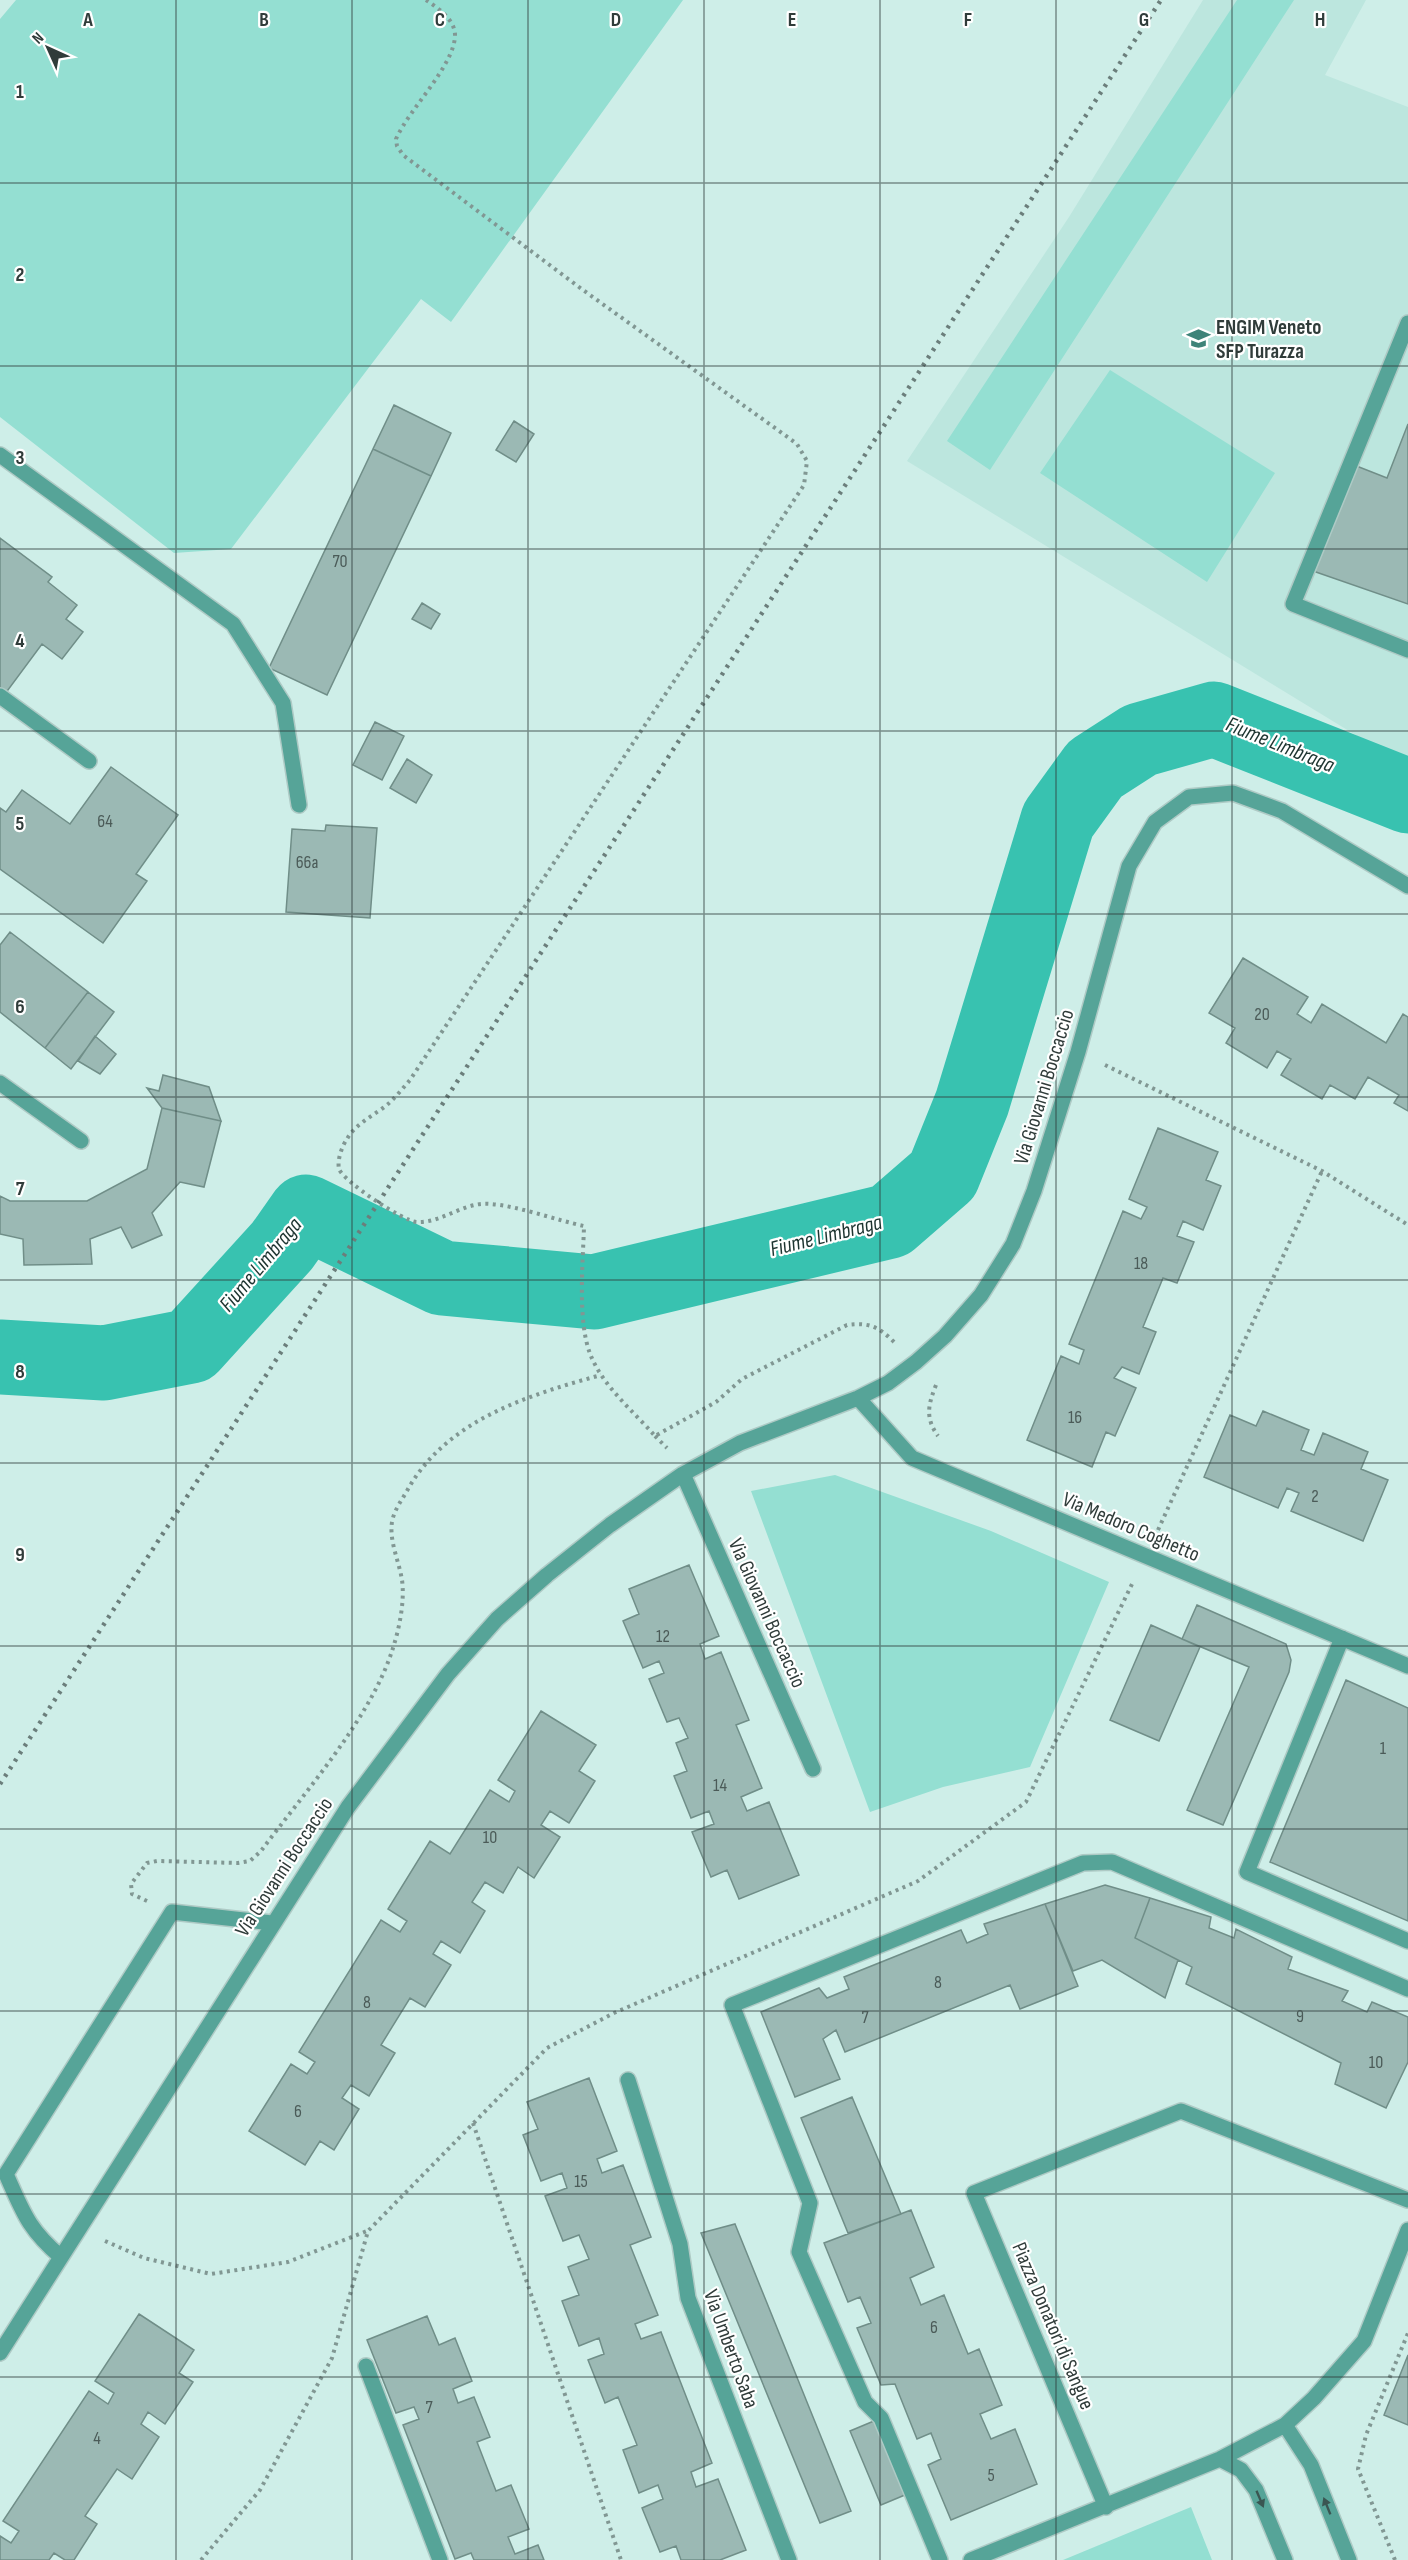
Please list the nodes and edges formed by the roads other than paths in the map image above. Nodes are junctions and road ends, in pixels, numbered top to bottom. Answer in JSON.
{"nodes":[{"id":1,"x":1408,"y":323,"type":"edge"},
{"id":2,"x":0,"y":455,"type":"edge"},
{"id":3,"x":1408,"y":650,"type":"edge"},
{"id":4,"x":0,"y":696,"type":"edge"},
{"id":5,"x":89,"y":761,"type":"dead end"},
{"id":6,"x":299,"y":805,"type":"dead end"},
{"id":7,"x":1408,"y":886,"type":"edge"},
{"id":8,"x":0,"y":1083,"type":"edge"},
{"id":9,"x":81,"y":1142,"type":"dead end"},
{"id":10,"x":858,"y":1398,"type":"junction"},
{"id":11,"x":683,"y":1474,"type":"junction"},
{"id":12,"x":1342,"y":1638,"type":"junction"},
{"id":13,"x":1408,"y":1666,"type":"edge"},
{"id":14,"x":813,"y":1769,"type":"dead end"},
{"id":15,"x":272,"y":1923,"type":"junction"},
{"id":16,"x":1408,"y":1941,"type":"edge"},
{"id":17,"x":1408,"y":1989,"type":"edge"},
{"id":18,"x":627,"y":2080,"type":"dead end"},
{"id":19,"x":1408,"y":2200,"type":"edge"},
{"id":20,"x":1408,"y":2230,"type":"edge"},
{"id":21,"x":61,"y":2257,"type":"junction"},
{"id":22,"x":0,"y":2353,"type":"edge"},
{"id":23,"x":366,"y":2366,"type":"dead end"},
{"id":24,"x":1286,"y":2425,"type":"junction"},
{"id":25,"x":1220,"y":2459,"type":"junction"},
{"id":26,"x":1106,"y":2507,"type":"junction"},
{"id":27,"x":440,"y":2560,"type":"edge"},
{"id":28,"x":789,"y":2560,"type":"edge"},
{"id":29,"x":940,"y":2560,"type":"edge"},
{"id":30,"x":971,"y":2560,"type":"edge"},
{"id":31,"x":1285,"y":2560,"type":"edge"},
{"id":32,"x":1349,"y":2560,"type":"edge"}],
"edges":[{"from":1,"to":3,"type":"street"},
{"from":2,"to":6,"type":"street"},
{"from":4,"to":5,"type":"street"},
{"from":7,"to":10,"type":"street","name":"Via Giovanni Boccaccio"},
{"from":8,"to":9,"type":"street"},
{"from":10,"to":11,"type":"street","name":"Via Giovanni Boccaccio"},
{"from":10,"to":12,"type":"street","name":"Via Medoro Coghetto"},
{"from":11,"to":14,"type":"street","name":"Via Giovanni Boccaccio"},
{"from":11,"to":15,"type":"street","name":"Via Giovanni Boccaccio"},
{"from":12,"to":13,"type":"street","name":"Via Medoro Coghetto"},
{"from":12,"to":16,"type":"street"},
{"from":15,"to":21,"type":"street","name":"Via Giovanni Boccaccio"},
{"from":15,"to":21,"type":"street"},
{"from":17,"to":29,"type":"street"},
{"from":18,"to":28,"type":"street","name":"Via Umberto Saba"},
{"from":19,"to":26,"type":"street","name":"Piazza Donatori di Sangue"},
{"from":20,"to":24,"type":"street"},
{"from":21,"to":22,"type":"street","name":"Via Giovanni Boccaccio"},
{"from":23,"to":27,"type":"street"},
{"from":24,"to":25,"type":"street"},
{"from":32,"to":24,"type":"street","one_way":true},
{"from":25,"to":26,"type":"street"},
{"from":25,"to":31,"type":"street","one_way":true},
{"from":26,"to":30,"type":"street"}]}
